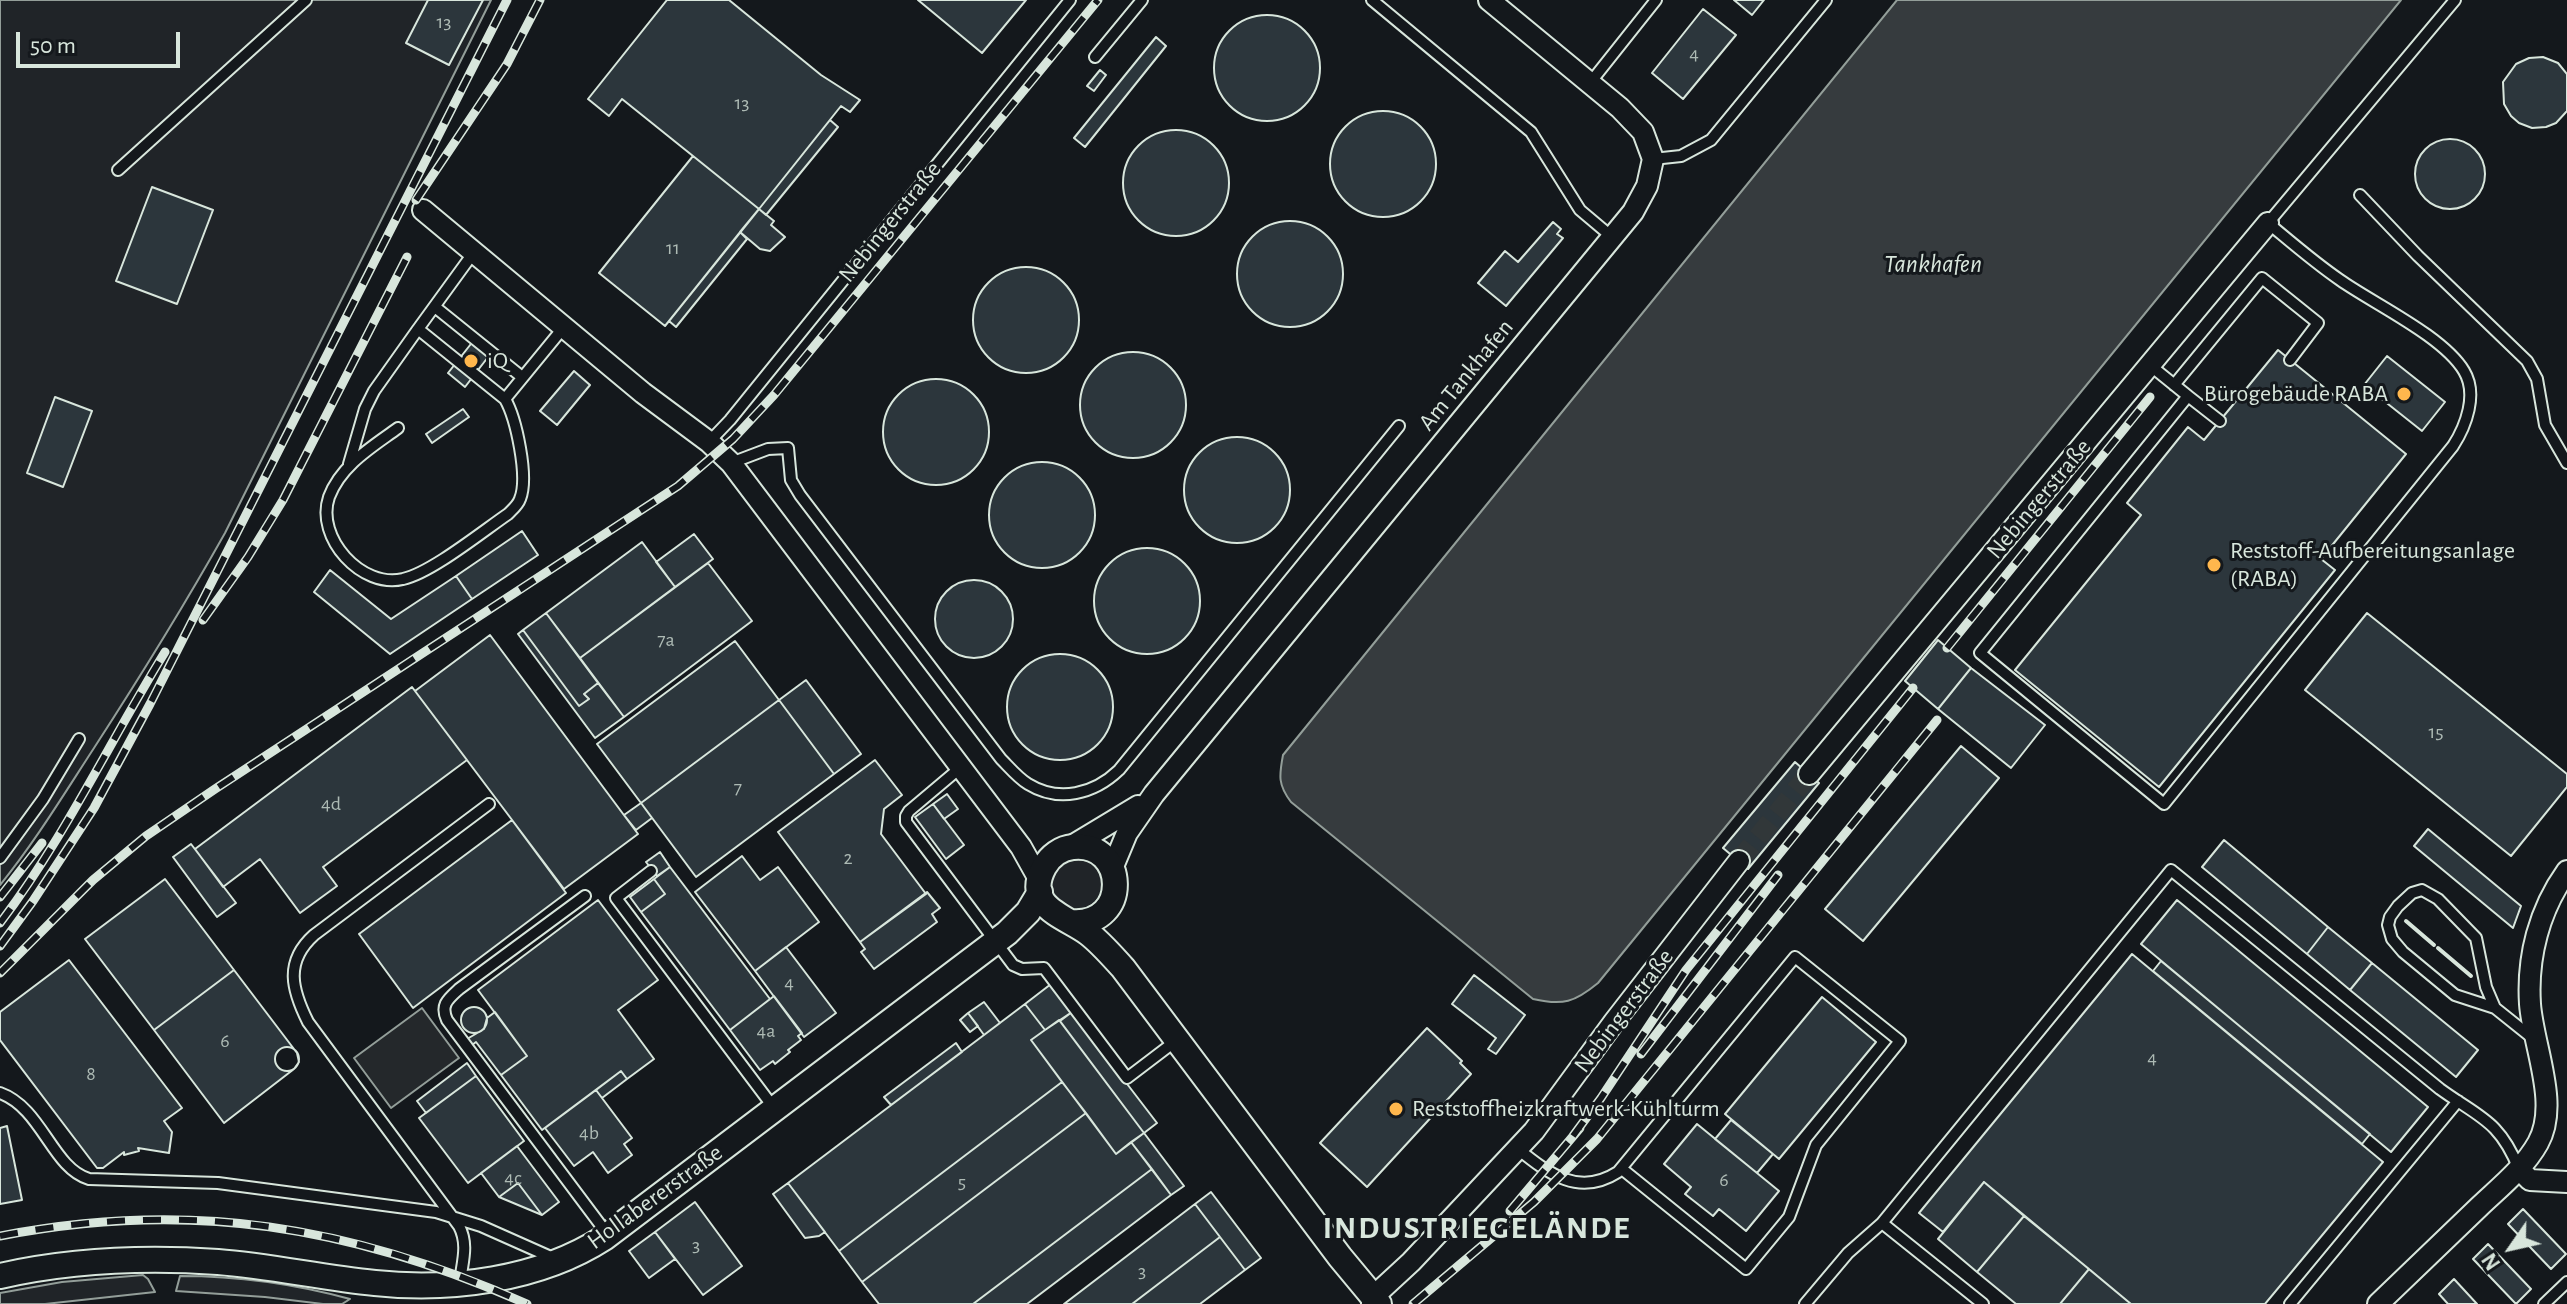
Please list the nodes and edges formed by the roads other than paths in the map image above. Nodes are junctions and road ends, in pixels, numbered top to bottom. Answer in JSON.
{"nodes":[{"id":1,"x":306,"y":0,"type":"edge"},
{"id":2,"x":1070,"y":0,"type":"edge"},
{"id":3,"x":1142,"y":0,"type":"edge"},
{"id":4,"x":1372,"y":0,"type":"edge"},
{"id":5,"x":1489,"y":0,"type":"edge"},
{"id":6,"x":1656,"y":0,"type":"edge"},
{"id":7,"x":1826,"y":0,"type":"edge"},
{"id":8,"x":2455,"y":0,"type":"edge"},
{"id":9,"x":1095,"y":57,"type":"dead end"},
{"id":10,"x":1590,"y":83,"type":"junction"},
{"id":11,"x":1653,"y":159,"type":"junction"},
{"id":12,"x":118,"y":170,"type":"dead end"},
{"id":13,"x":2360,"y":195,"type":"dead end"},
{"id":14,"x":423,"y":210,"type":"dead end"},
{"id":15,"x":2268,"y":223,"type":"junction"},
{"id":16,"x":1612,"y":237,"type":"junction"},
{"id":17,"x":474,"y":252,"type":"junction"},
{"id":18,"x":435,"y":307,"type":"junction"},
{"id":19,"x":564,"y":327,"type":"junction"},
{"id":20,"x":418,"y":329,"type":"junction"},
{"id":21,"x":2290,"y":360,"type":"dead end"},
{"id":22,"x":2151,"y":366,"type":"junction"},
{"id":23,"x":522,"y":377,"type":"junction"},
{"id":24,"x":2174,"y":385,"type":"junction"},
{"id":25,"x":2188,"y":396,"type":"junction"},
{"id":26,"x":505,"y":399,"type":"junction"},
{"id":27,"x":2220,"y":421,"type":"dead end"},
{"id":28,"x":1399,"y":426,"type":"dead end"},
{"id":29,"x":398,"y":428,"type":"dead end"},
{"id":30,"x":709,"y":442,"type":"junction"},
{"id":31,"x":731,"y":463,"type":"junction"},
{"id":32,"x":2567,"y":463,"type":"edge"},
{"id":33,"x":348,"y":466,"type":"junction"},
{"id":34,"x":79,"y":739,"type":"dead end"},
{"id":35,"x":960,"y":768,"type":"junction"},
{"id":36,"x":1809,"y":774,"type":"tunnel mouth"},
{"id":37,"x":1154,"y":794,"type":"junction"},
{"id":38,"x":489,"y":804,"type":"dead end"},
{"id":39,"x":1021,"y":847,"type":"junction"},
{"id":40,"x":1064,"y":850,"type":"junction"},
{"id":41,"x":0,"y":858,"type":"edge"},
{"id":42,"x":1739,"y":861,"type":"tunnel mouth"},
{"id":43,"x":1112,"y":869,"type":"junction"},
{"id":44,"x":651,"y":871,"type":"dead end"},
{"id":45,"x":2567,"y":871,"type":"edge"},
{"id":46,"x":1040,"y":886,"type":"junction"},
{"id":47,"x":585,"y":896,"type":"dead end"},
{"id":48,"x":1109,"y":906,"type":"junction"},
{"id":49,"x":1064,"y":919,"type":"junction"},
{"id":50,"x":1002,"y":938,"type":"junction"},
{"id":51,"x":1123,"y":968,"type":"junction"},
{"id":52,"x":2495,"y":1008,"type":"junction"},
{"id":53,"x":1177,"y":1040,"type":"junction"},
{"id":54,"x":2537,"y":1042,"type":"junction"},
{"id":55,"x":0,"y":1093,"type":"edge"},
{"id":56,"x":2458,"y":1101,"type":"junction"},
{"id":57,"x":775,"y":1109,"type":"junction"},
{"id":58,"x":1518,"y":1149,"type":"junction"},
{"id":59,"x":1622,"y":1169,"type":"junction"},
{"id":60,"x":2519,"y":1169,"type":"junction"},
{"id":61,"x":2567,"y":1182,"type":"edge"},
{"id":62,"x":453,"y":1216,"type":"junction"},
{"id":63,"x":1882,"y":1223,"type":"junction"},
{"id":64,"x":608,"y":1235,"type":"junction"},
{"id":65,"x":558,"y":1261,"type":"junction"},
{"id":66,"x":0,"y":1276,"type":"edge"},
{"id":67,"x":460,"y":1282,"type":"junction"},
{"id":68,"x":2567,"y":1282,"type":"edge"},
{"id":69,"x":1375,"y":1302,"type":"edge"},
{"id":70,"x":1805,"y":1304,"type":"edge"},
{"id":71,"x":1983,"y":1304,"type":"edge"},
{"id":72,"x":2290,"y":1304,"type":"edge"},
{"id":73,"x":2378,"y":1304,"type":"edge"},
{"id":74,"x":2544,"y":1304,"type":"edge"}],
"edges":[{"from":1,"to":12,"type":"lane"},
{"from":2,"to":30,"type":"lane","name":"Nebingerstraße"},
{"from":3,"to":9,"type":"lane"},
{"from":4,"to":16,"type":"lane"},
{"from":5,"to":10,"type":"street"},
{"from":6,"to":10,"type":"lane"},
{"from":7,"to":11,"type":"lane"},
{"from":8,"to":15,"type":"lane"},
{"from":10,"to":11,"type":"street"},
{"from":11,"to":16,"type":"street","name":"Am Tankhafen"},
{"from":13,"to":32,"type":"lane"},
{"from":14,"to":17,"type":"street"},
{"from":15,"to":22,"type":"street","name":"Nebingerstraße"},
{"from":15,"to":25,"type":"lane"},
{"from":16,"to":37,"type":"street","name":"Am Tankhafen"},
{"from":17,"to":18,"type":"lane"},
{"from":17,"to":19,"type":"street"},
{"from":18,"to":20,"type":"lane"},
{"from":18,"to":23,"type":"lane"},
{"from":19,"to":23,"type":"lane"},
{"from":19,"to":30,"type":"street"},
{"from":20,"to":26,"type":"lane"},
{"from":20,"to":33,"type":"lane"},
{"from":21,"to":24,"type":"lane"},
{"from":22,"to":24,"type":"lane"},
{"from":22,"to":36,"type":"street","name":"Nebingerstraße"},
{"from":23,"to":26,"type":"lane"},
{"from":24,"to":25,"type":"lane"},
{"from":25,"to":27,"type":"lane"},
{"from":26,"to":33,"type":"lane"},
{"from":28,"to":31,"type":"lane"},
{"from":29,"to":33,"type":"lane"},
{"from":30,"to":31,"type":"street"},
{"from":31,"to":35,"type":"street"},
{"from":34,"to":41,"type":"lane"},
{"from":35,"to":39,"type":"street"},
{"from":35,"to":50,"type":"lane"},
{"from":37,"to":40,"type":"street","name":"Am Tankhafen"},
{"from":37,"to":43,"type":"street","name":"Am Tankhafen"},
{"from":38,"to":62,"type":"lane"},
{"from":39,"to":40,"type":"street"},
{"from":39,"to":46,"type":"street"},
{"from":40,"to":43,"type":"street"},
{"from":40,"to":46,"type":"street"},
{"from":42,"to":58,"type":"street","name":"Nebingerstraße"},
{"from":43,"to":48,"type":"street"},
{"from":44,"to":57,"type":"lane"},
{"from":45,"to":54,"type":"street"},
{"from":46,"to":49,"type":"street","name":"Nebingerstraße"},
{"from":46,"to":50,"type":"street","name":"Hollabererstraße"},
{"from":47,"to":64,"type":"lane"},
{"from":48,"to":49,"type":"street"},
{"from":48,"to":51,"type":"street","name":"Nebingerstraße"},
{"from":49,"to":50,"type":"street","name":"Hollabererstraße"},
{"from":49,"to":51,"type":"street","name":"Nebingerstraße"},
{"from":50,"to":53,"type":"lane"},
{"from":50,"to":57,"type":"street","name":"Hollabererstraße"},
{"from":51,"to":53,"type":"street","name":"Nebingerstraße"},
{"from":52,"to":52,"type":"lane"},
{"from":52,"to":54,"type":"lane"},
{"from":53,"to":69,"type":"street","name":"Nebingerstraße"},
{"from":54,"to":60,"type":"street"},
{"from":55,"to":62,"type":"lane"},
{"from":56,"to":60,"type":"lane"},
{"from":56,"to":63,"type":"lane"},
{"from":56,"to":72,"type":"lane"},
{"from":57,"to":64,"type":"street","name":"Hollabererstraße"},
{"from":58,"to":59,"type":"lane"},
{"from":58,"to":69,"type":"street","name":"Nebingerstraße"},
{"from":59,"to":59,"type":"lane"},
{"from":60,"to":61,"type":"street"},
{"from":60,"to":73,"type":"street"},
{"from":62,"to":65,"type":"lane"},
{"from":62,"to":67,"type":"lane"},
{"from":63,"to":70,"type":"lane"},
{"from":63,"to":71,"type":"lane"},
{"from":64,"to":65,"type":"street","name":"Hollabererstraße"},
{"from":65,"to":67,"type":"street","name":"Hollabererstraße"},
{"from":66,"to":67,"type":"street","name":"Hollabererstraße"},
{"from":68,"to":74,"type":"lane"}]}
